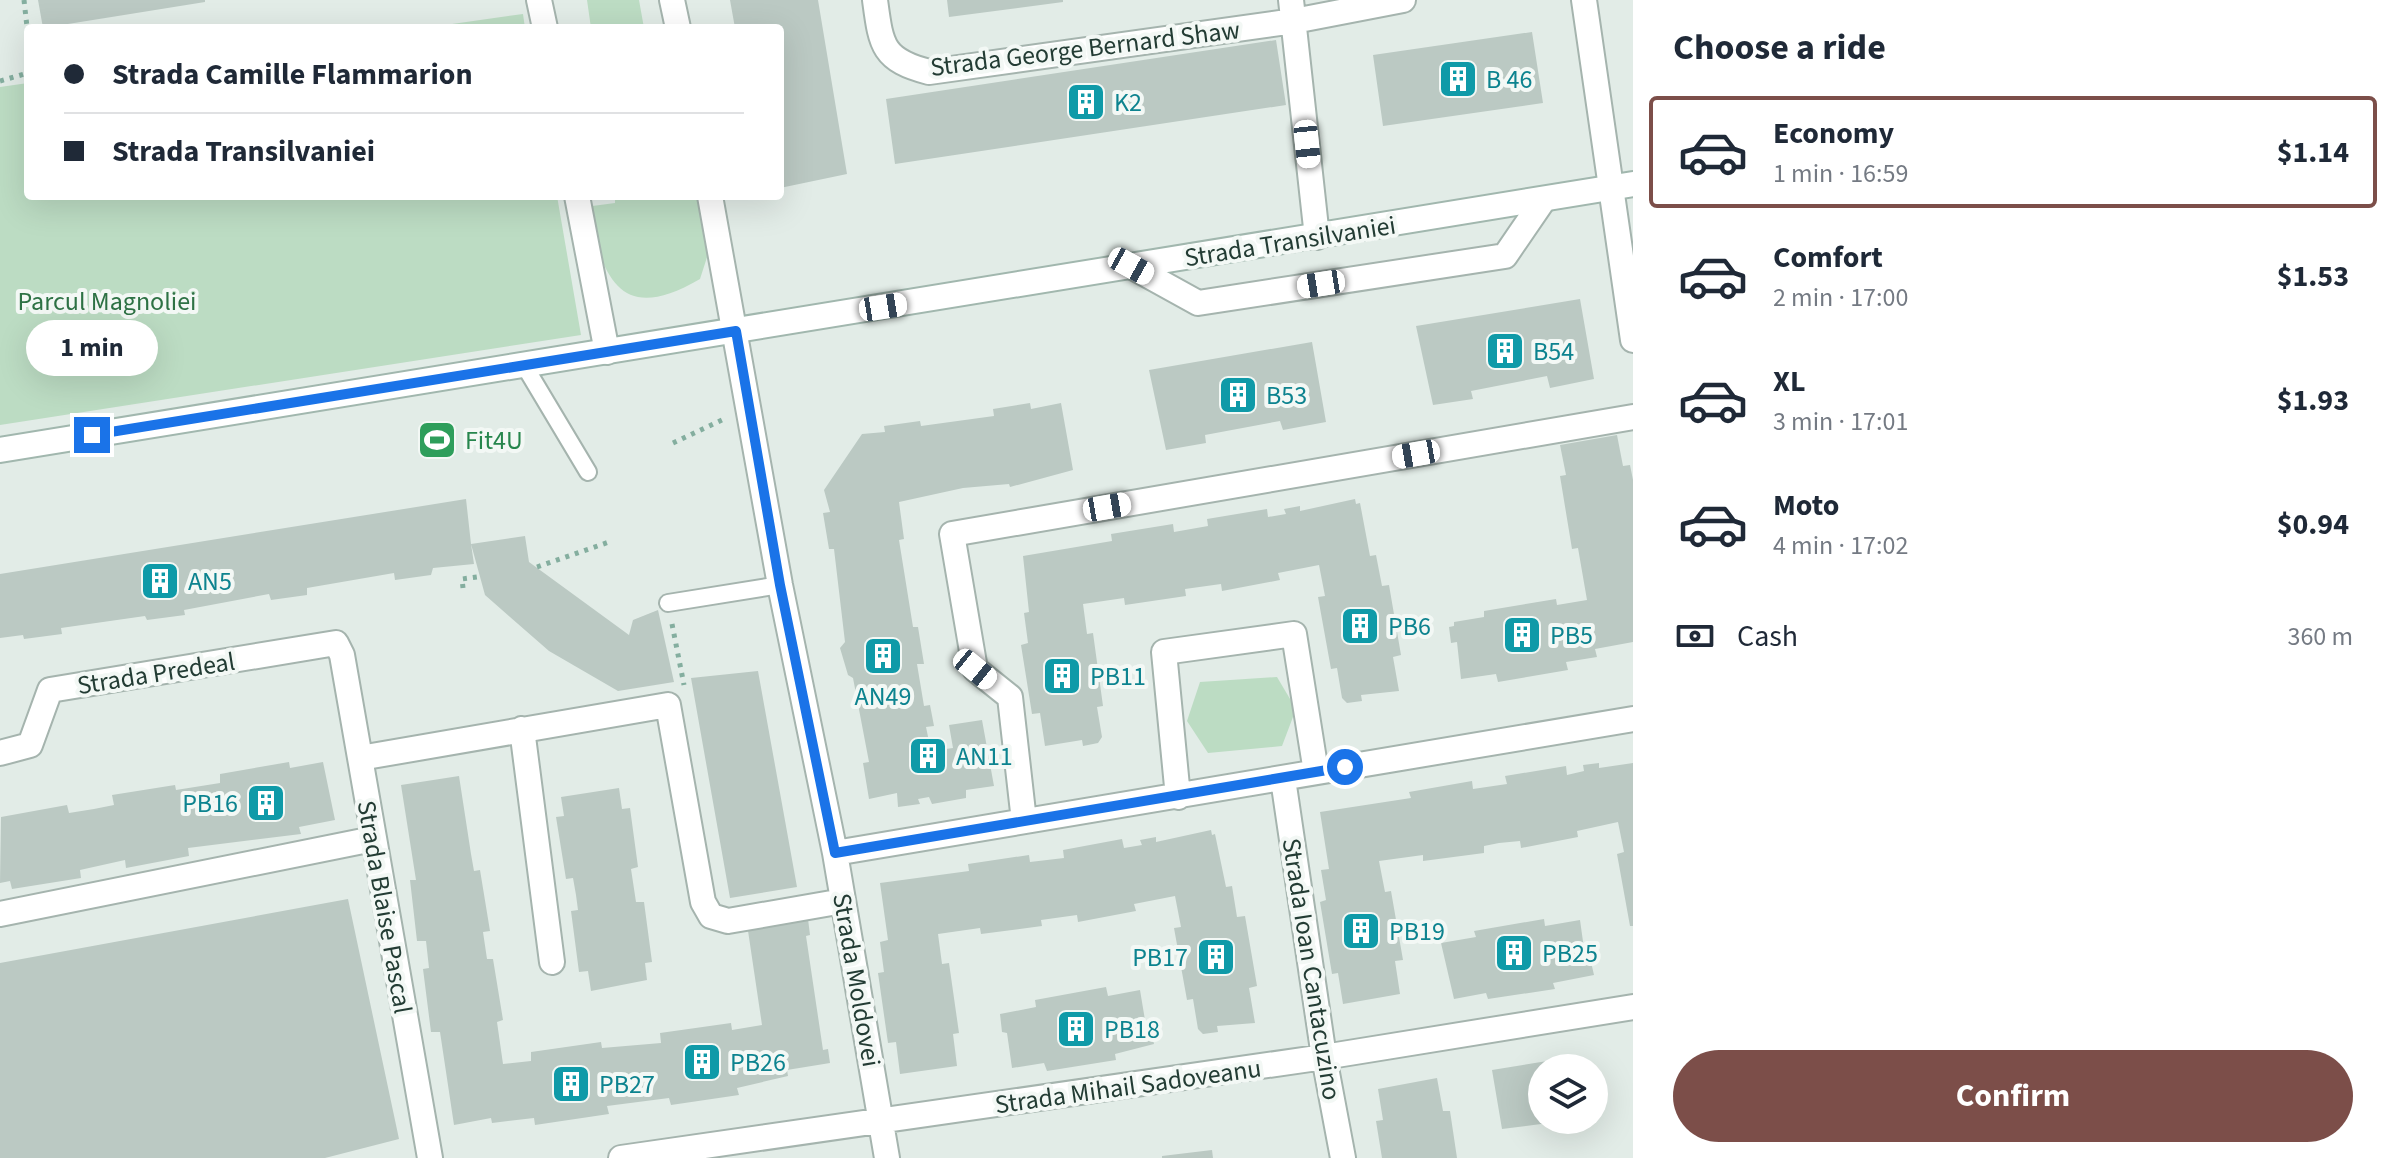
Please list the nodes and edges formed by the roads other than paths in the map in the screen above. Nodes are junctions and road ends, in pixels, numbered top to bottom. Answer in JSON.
{"nodes":[{"id":1,"x":539,"y":0,"type":"edge"},
{"id":2,"x":672,"y":0,"type":"edge"},
{"id":3,"x":875,"y":0,"type":"edge"},
{"id":4,"x":1403,"y":0,"type":"edge"},
{"id":5,"x":1584,"y":0,"type":"edge"},
{"id":6,"x":1292,"y":10,"type":"edge"},
{"id":7,"x":544,"y":24,"type":"edge"},
{"id":8,"x":677,"y":24,"type":"edge"},
{"id":9,"x":1621,"y":186,"type":"edge"},
{"id":10,"x":1544,"y":199,"type":"junction"},
{"id":11,"x":578,"y":200,"type":"edge"},
{"id":12,"x":711,"y":200,"type":"edge"},
{"id":13,"x":1317,"y":237,"type":"junction"},
{"id":14,"x":1131,"y":266,"type":"junction"},
{"id":15,"x":736,"y":331,"type":"junction"},
{"id":16,"x":1633,"y":340,"type":"edge"},
{"id":17,"x":607,"y":352,"type":"junction"},
{"id":18,"x":524,"y":365,"type":"junction"},
{"id":19,"x":1633,"y":417,"type":"edge"},
{"id":20,"x":0,"y":450,"type":"edge"},
{"id":21,"x":588,"y":472,"type":"dead end"},
{"id":22,"x":780,"y":585,"type":"junction"},
{"id":23,"x":668,"y":603,"type":"road end"},
{"id":24,"x":342,"y":655,"type":"joint"},
{"id":25,"x":1633,"y":719,"type":"edge"},
{"id":26,"x":522,"y":729,"type":"junction"},
{"id":27,"x":0,"y":753,"type":"edge"},
{"id":28,"x":360,"y":758,"type":"junction"},
{"id":29,"x":1316,"y":772,"type":"junction"},
{"id":30,"x":1283,"y":779,"type":"junction"},
{"id":31,"x":1178,"y":797,"type":"junction"},
{"id":32,"x":1024,"y":821,"type":"junction"},
{"id":33,"x":373,"y":839,"type":"junction"},
{"id":34,"x":835,"y":853,"type":"junction"},
{"id":35,"x":843,"y":901,"type":"junction"},
{"id":36,"x":0,"y":914,"type":"edge"},
{"id":37,"x":552,"y":962,"type":"dead end"},
{"id":38,"x":1633,"y":1007,"type":"edge"},
{"id":39,"x":1324,"y":1057,"type":"junction"},
{"id":40,"x":882,"y":1122,"type":"junction"},
{"id":41,"x":430,"y":1158,"type":"edge"},
{"id":42,"x":621,"y":1158,"type":"edge"},
{"id":43,"x":887,"y":1158,"type":"edge"},
{"id":44,"x":1343,"y":1158,"type":"edge"}],
"edges":[{"from":1,"to":7,"type":"street"},
{"from":2,"to":8,"type":"street"},
{"from":3,"to":6,"type":"street","name":"Strada George Bernard Shaw"},
{"from":4,"to":6,"type":"street","name":"Strada George Bernard Shaw"},
{"from":5,"to":9,"type":"street"},
{"from":6,"to":13,"type":"street"},
{"from":9,"to":10,"type":"street","name":"Strada Transilvaniei"},
{"from":9,"to":16,"type":"street"},
{"from":10,"to":13,"type":"street","name":"Strada Transilvaniei"},
{"from":10,"to":14,"type":"street"},
{"from":11,"to":17,"type":"street"},
{"from":12,"to":15,"type":"street","name":"Strada Moldovei"},
{"from":13,"to":14,"type":"street","name":"Strada Transilvaniei"},
{"from":14,"to":15,"type":"street","name":"Strada Transilvaniei"},
{"from":15,"to":17,"type":"street","name":"Strada Transilvaniei"},
{"from":15,"to":22,"type":"street","name":"Strada Moldovei"},
{"from":17,"to":18,"type":"street","name":"Strada Transilvaniei"},
{"from":18,"to":20,"type":"street","name":"Strada Transilvaniei"},
{"from":18,"to":21,"type":"lane"},
{"from":19,"to":32,"type":"street"},
{"from":22,"to":23,"type":"lane"},
{"from":22,"to":34,"type":"street","name":"Strada Moldovei"},
{"from":24,"to":27,"type":"street","name":"Strada Predeal"},
{"from":24,"to":28,"type":"street","name":"Strada Blaise Pascal"},
{"from":25,"to":29,"type":"street"},
{"from":26,"to":28,"type":"street"},
{"from":26,"to":35,"type":"street"},
{"from":26,"to":37,"type":"street"},
{"from":28,"to":33,"type":"street","name":"Strada Blaise Pascal"},
{"from":29,"to":30,"type":"street"},
{"from":29,"to":31,"type":"street"},
{"from":30,"to":31,"type":"street"},
{"from":30,"to":39,"type":"street","name":"Strada Ioan Cantacuzino"},
{"from":31,"to":32,"type":"street"},
{"from":32,"to":34,"type":"street"},
{"from":33,"to":36,"type":"street"},
{"from":33,"to":41,"type":"street","name":"Strada Blaise Pascal"},
{"from":34,"to":35,"type":"street","name":"Strada Moldovei"},
{"from":35,"to":40,"type":"street","name":"Strada Moldovei"},
{"from":38,"to":39,"type":"street","name":"Strada Mihail Sadoveanu"},
{"from":39,"to":40,"type":"street","name":"Strada Mihail Sadoveanu"},
{"from":39,"to":44,"type":"street","name":"Strada Ioan Cantacuzino"},
{"from":40,"to":42,"type":"street","name":"Strada Mihail Sadoveanu"},
{"from":40,"to":43,"type":"street","name":"Strada Moldovei"}]}
